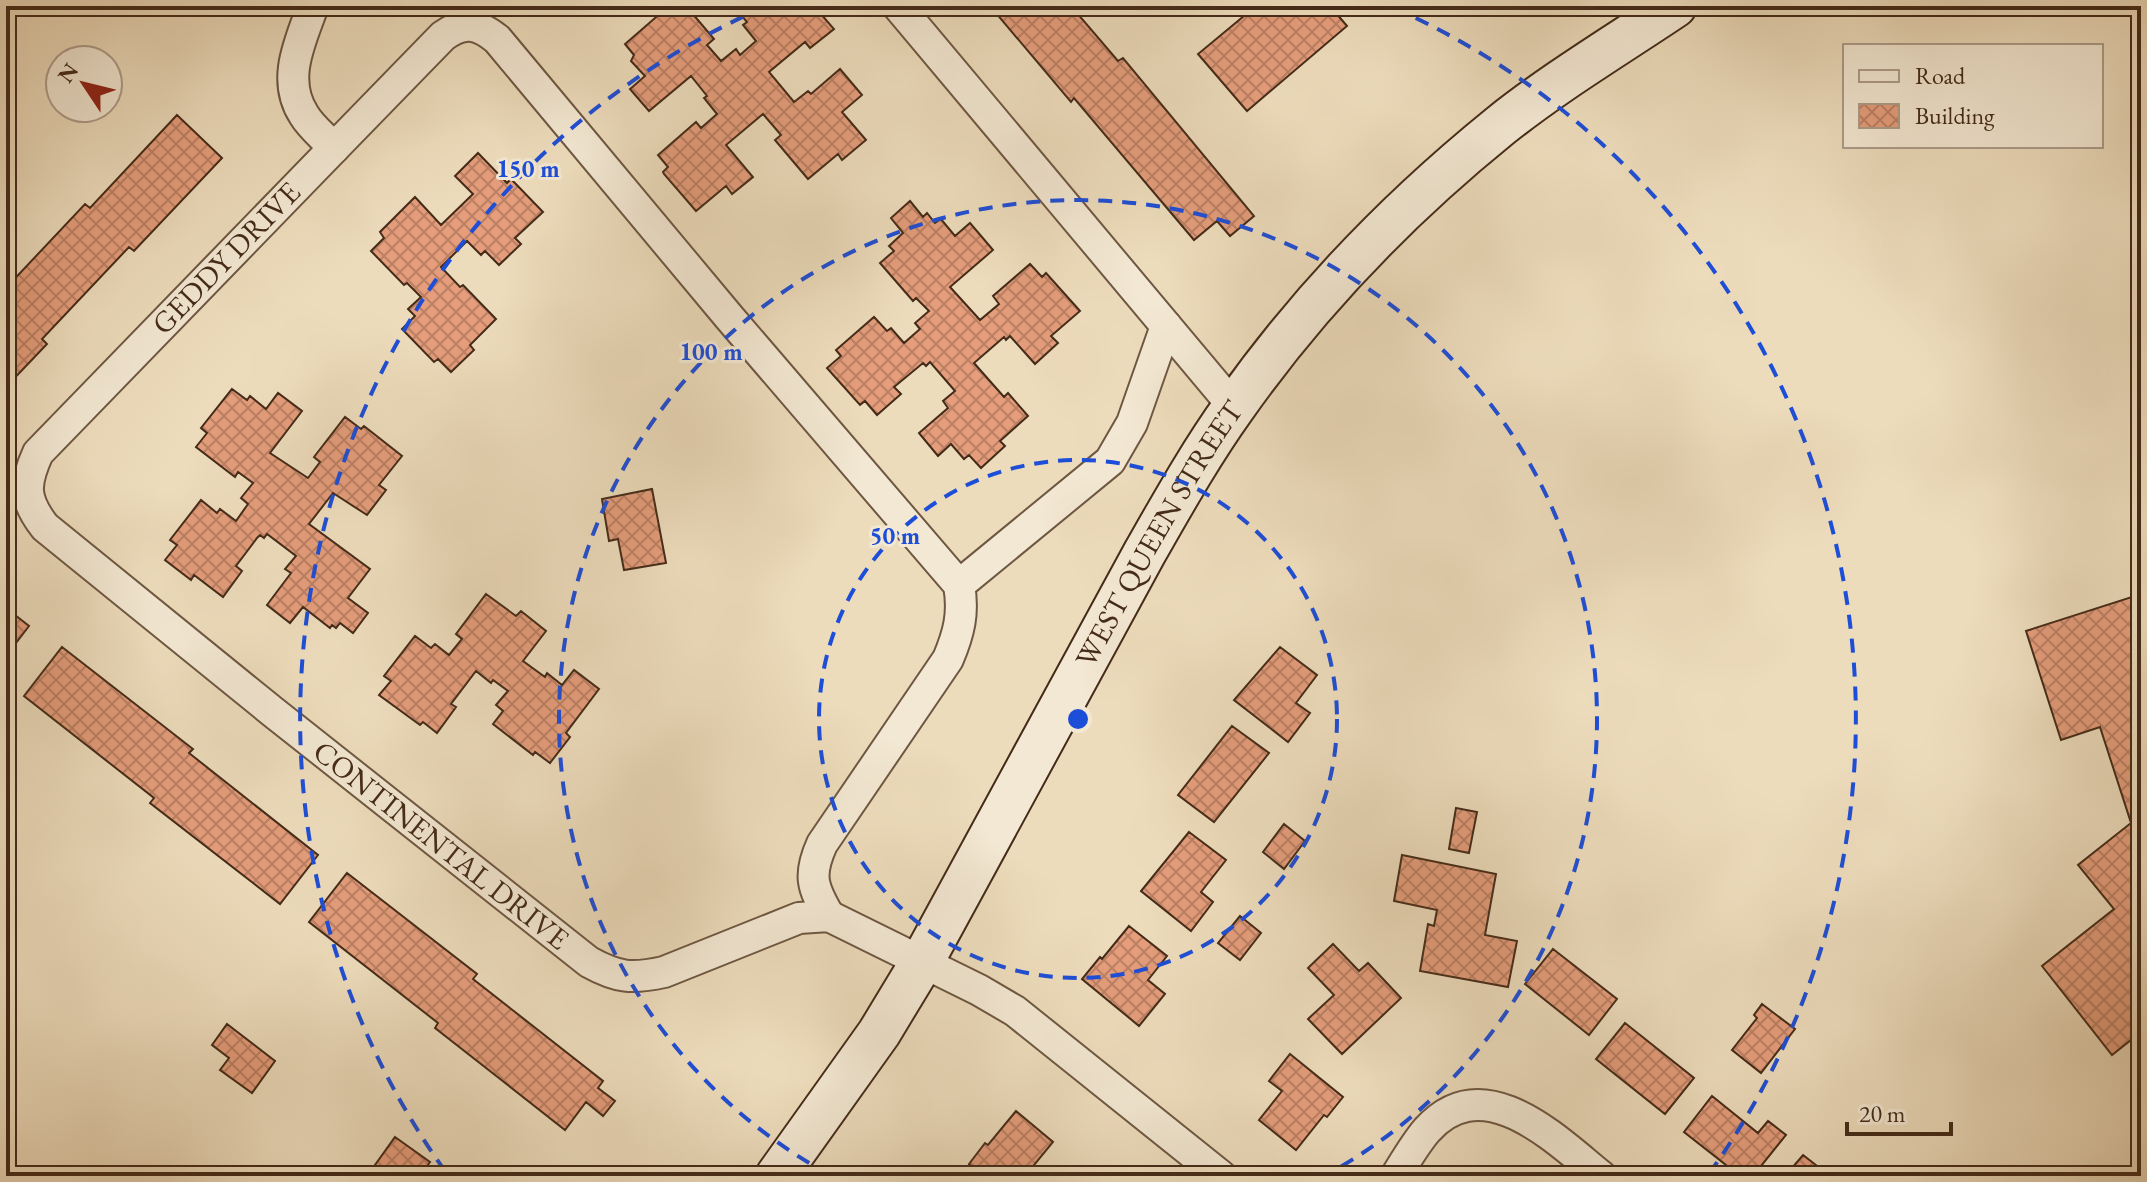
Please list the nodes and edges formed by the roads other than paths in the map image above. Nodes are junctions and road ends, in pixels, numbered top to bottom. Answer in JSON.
{"nodes":[{"id":1,"x":313,"y":6,"type":"edge"},
{"id":2,"x":898,"y":6,"type":"edge"},
{"id":3,"x":1675,"y":6,"type":"edge"},
{"id":4,"x":334,"y":148,"type":"junction"},
{"id":5,"x":1166,"y":326,"type":"junction"},
{"id":6,"x":1234,"y":407,"type":"junction"},
{"id":7,"x":27,"y":494,"type":"joint"},
{"id":8,"x":959,"y":585,"type":"junction"},
{"id":9,"x":829,"y":916,"type":"junction"},
{"id":10,"x":922,"y":962,"type":"junction"},
{"id":11,"x":777,"y":1176,"type":"edge"},
{"id":12,"x":1221,"y":1176,"type":"edge"},
{"id":13,"x":1396,"y":1176,"type":"edge"},
{"id":14,"x":1601,"y":1176,"type":"edge"}],
"edges":[{"from":1,"to":4,"type":"street"},
{"from":2,"to":5,"type":"street"},
{"from":3,"to":6,"type":"main road","name":"WEST QUEEN STREET"},
{"from":4,"to":7,"type":"street","name":"GEDDY DRIVE"},
{"from":4,"to":8,"type":"street","name":"GEDDY DRIVE"},
{"from":5,"to":6,"type":"street"},
{"from":5,"to":8,"type":"street"},
{"from":6,"to":10,"type":"main road","name":"WEST QUEEN STREET"},
{"from":7,"to":9,"type":"street","name":"CONTINENTAL DRIVE"},
{"from":8,"to":9,"type":"street"},
{"from":9,"to":10,"type":"street"},
{"from":10,"to":11,"type":"main road","name":"WEST QUEEN STREET"},
{"from":10,"to":12,"type":"street"},
{"from":13,"to":14,"type":"street"}]}
